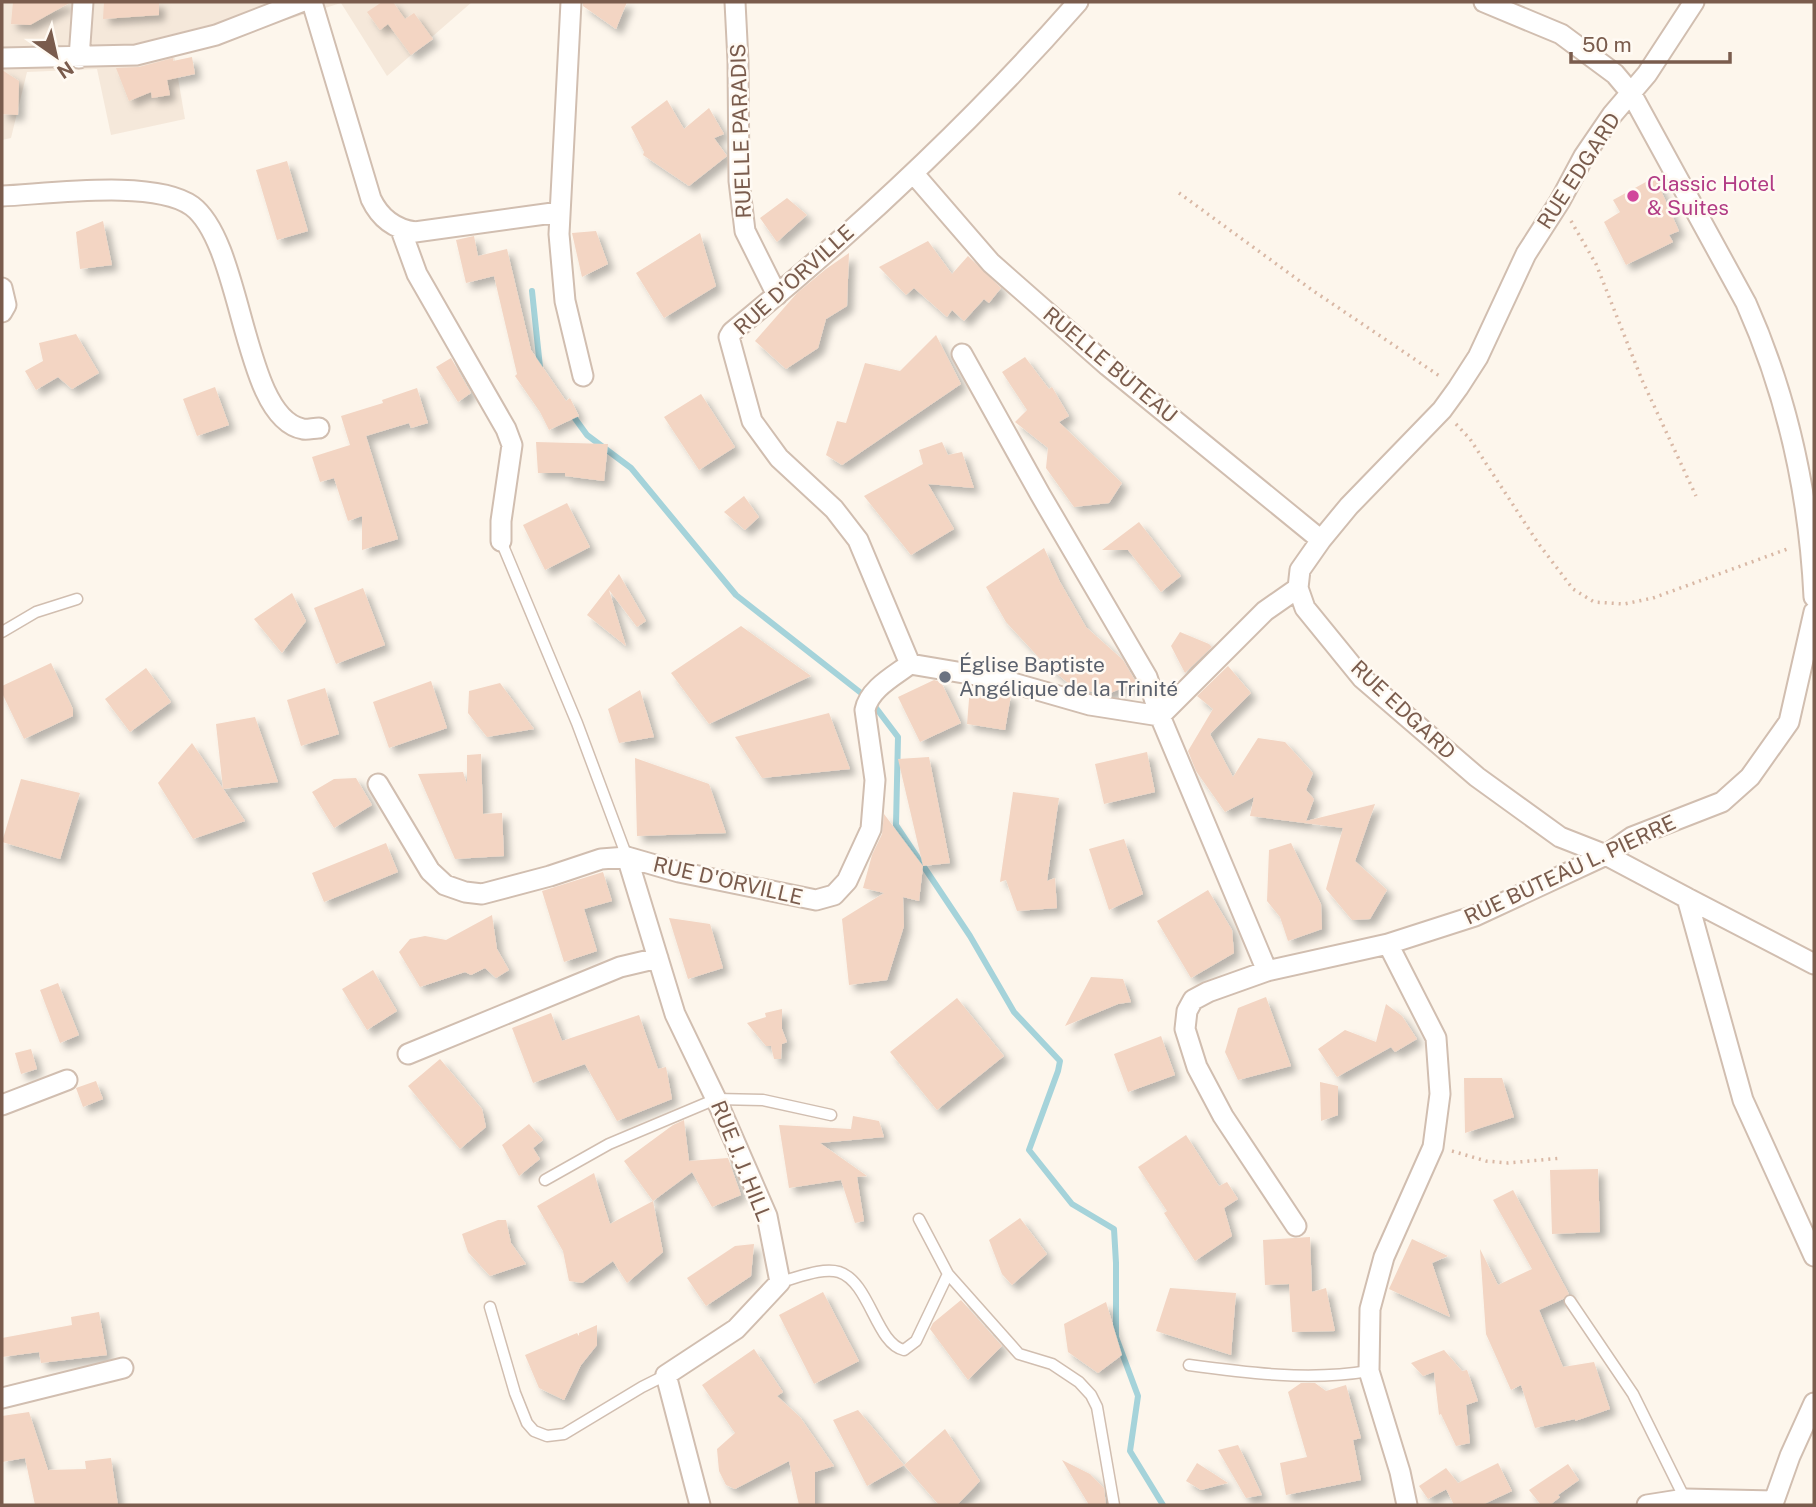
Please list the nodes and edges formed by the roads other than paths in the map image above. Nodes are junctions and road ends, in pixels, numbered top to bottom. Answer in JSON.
{"nodes":[{"id":1,"x":83,"y":2,"type":"edge"},
{"id":2,"x":301,"y":2,"type":"edge"},
{"id":3,"x":312,"y":2,"type":"edge"},
{"id":4,"x":571,"y":2,"type":"edge"},
{"id":5,"x":736,"y":2,"type":"edge"},
{"id":6,"x":1078,"y":2,"type":"edge"},
{"id":7,"x":1484,"y":2,"type":"edge"},
{"id":8,"x":1694,"y":2,"type":"edge"},
{"id":9,"x":2,"y":58,"type":"edge"},
{"id":10,"x":79,"y":58,"type":"junction"},
{"id":11,"x":1631,"y":93,"type":"junction"},
{"id":12,"x":914,"y":174,"type":"junction"},
{"id":13,"x":2,"y":195,"type":"edge"},
{"id":14,"x":560,"y":212,"type":"junction"},
{"id":15,"x":401,"y":230,"type":"junction"},
{"id":16,"x":2,"y":288,"type":"edge"},
{"id":17,"x":777,"y":295,"type":"junction"},
{"id":18,"x":2,"y":312,"type":"edge"},
{"id":19,"x":962,"y":354,"type":"dead end"},
{"id":20,"x":583,"y":376,"type":"dead end"},
{"id":21,"x":319,"y":428,"type":"dead end"},
{"id":22,"x":1321,"y":540,"type":"junction"},
{"id":23,"x":502,"y":541,"type":"joint"},
{"id":24,"x":1298,"y":588,"type":"junction"},
{"id":25,"x":1814,"y":597,"type":"edge"},
{"id":26,"x":77,"y":599,"type":"dead end"},
{"id":27,"x":1814,"y":612,"type":"edge"},
{"id":28,"x":2,"y":632,"type":"edge"},
{"id":29,"x":910,"y":664,"type":"junction"},
{"id":30,"x":1160,"y":716,"type":"junction"},
{"id":31,"x":378,"y":783,"type":"dead end"},
{"id":32,"x":1606,"y":855,"type":"junction"},
{"id":33,"x":626,"y":857,"type":"junction"},
{"id":34,"x":1687,"y":898,"type":"junction"},
{"id":35,"x":1388,"y":944,"type":"junction"},
{"id":36,"x":658,"y":958,"type":"junction"},
{"id":37,"x":1814,"y":964,"type":"edge"},
{"id":38,"x":1267,"y":971,"type":"junction"},
{"id":39,"x":408,"y":1055,"type":"dead end"},
{"id":40,"x":67,"y":1080,"type":"dead end"},
{"id":41,"x":716,"y":1099,"type":"junction"},
{"id":42,"x":2,"y":1105,"type":"edge"},
{"id":43,"x":831,"y":1115,"type":"dead end"},
{"id":44,"x":545,"y":1180,"type":"dead end"},
{"id":45,"x":919,"y":1219,"type":"dead end"},
{"id":46,"x":1296,"y":1226,"type":"dead end"},
{"id":47,"x":1814,"y":1256,"type":"edge"},
{"id":48,"x":948,"y":1274,"type":"junction"},
{"id":49,"x":780,"y":1282,"type":"junction"},
{"id":50,"x":1570,"y":1301,"type":"dead end"},
{"id":51,"x":490,"y":1307,"type":"dead end"},
{"id":52,"x":1189,"y":1365,"type":"dead end"},
{"id":53,"x":123,"y":1368,"type":"dead end"},
{"id":54,"x":1369,"y":1371,"type":"junction"},
{"id":55,"x":666,"y":1375,"type":"junction"},
{"id":56,"x":2,"y":1398,"type":"edge"},
{"id":57,"x":1814,"y":1403,"type":"edge"},
{"id":58,"x":1685,"y":1499,"type":"junction"},
{"id":59,"x":1777,"y":1503,"type":"edge"},
{"id":60,"x":700,"y":1505,"type":"edge"},
{"id":61,"x":1114,"y":1505,"type":"edge"},
{"id":62,"x":1407,"y":1505,"type":"edge"},
{"id":63,"x":1647,"y":1505,"type":"edge"}],
"edges":[{"from":1,"to":10,"type":"street"},
{"from":2,"to":10,"type":"street"},
{"from":3,"to":15,"type":"street"},
{"from":4,"to":14,"type":"street"},
{"from":5,"to":17,"type":"street","name":"RUELLE PARADIS"},
{"from":6,"to":12,"type":"street","name":"RUE D'ORVILLE"},
{"from":7,"to":11,"type":"street"},
{"from":8,"to":11,"type":"street","name":"RUE EDGARD"},
{"from":9,"to":10,"type":"street"},
{"from":11,"to":22,"type":"street","name":"RUE EDGARD"},
{"from":11,"to":25,"type":"street"},
{"from":12,"to":17,"type":"street","name":"RUE D'ORVILLE"},
{"from":12,"to":22,"type":"street","name":"RUELLE BUTEAU"},
{"from":13,"to":21,"type":"street"},
{"from":14,"to":15,"type":"street"},
{"from":14,"to":20,"type":"street"},
{"from":15,"to":23,"type":"street"},
{"from":16,"to":18,"type":"street"},
{"from":17,"to":29,"type":"street","name":"RUE D'ORVILLE"},
{"from":19,"to":30,"type":"street"},
{"from":22,"to":24,"type":"street","name":"RUE EDGARD"},
{"from":23,"to":33,"type":"lane"},
{"from":24,"to":30,"type":"street"},
{"from":24,"to":32,"type":"street","name":"RUE EDGARD"},
{"from":26,"to":28,"type":"lane"},
{"from":27,"to":32,"type":"street","name":"RUE BUTEAU L. PIERRE"},
{"from":29,"to":30,"type":"street"},
{"from":29,"to":33,"type":"street","name":"RUE D'ORVILLE"},
{"from":30,"to":38,"type":"street"},
{"from":31,"to":33,"type":"street"},
{"from":32,"to":34,"type":"street","name":"RUE EDGARD"},
{"from":32,"to":35,"type":"street","name":"RUE BUTEAU L. PIERRE"},
{"from":33,"to":36,"type":"street","name":"RUE J. J. HILL"},
{"from":34,"to":37,"type":"street","name":"RUE EDGARD"},
{"from":34,"to":47,"type":"street"},
{"from":35,"to":38,"type":"street","name":"RUE BUTEAU L. PIERRE"},
{"from":35,"to":54,"type":"street"},
{"from":36,"to":39,"type":"street"},
{"from":36,"to":41,"type":"street","name":"RUE J. J. HILL"},
{"from":38,"to":46,"type":"street","name":"RUE BUTEAU L. PIERRE"},
{"from":40,"to":42,"type":"street"},
{"from":41,"to":43,"type":"lane"},
{"from":41,"to":44,"type":"lane"},
{"from":41,"to":49,"type":"street","name":"RUE J. J. HILL"},
{"from":45,"to":48,"type":"lane"},
{"from":48,"to":49,"type":"lane"},
{"from":48,"to":61,"type":"lane"},
{"from":49,"to":55,"type":"street"},
{"from":50,"to":58,"type":"lane"},
{"from":51,"to":55,"type":"lane"},
{"from":52,"to":54,"type":"lane"},
{"from":53,"to":56,"type":"street"},
{"from":54,"to":62,"type":"street"},
{"from":55,"to":60,"type":"street"},
{"from":57,"to":59,"type":"street"},
{"from":58,"to":59,"type":"street"},
{"from":58,"to":63,"type":"street"}]}
